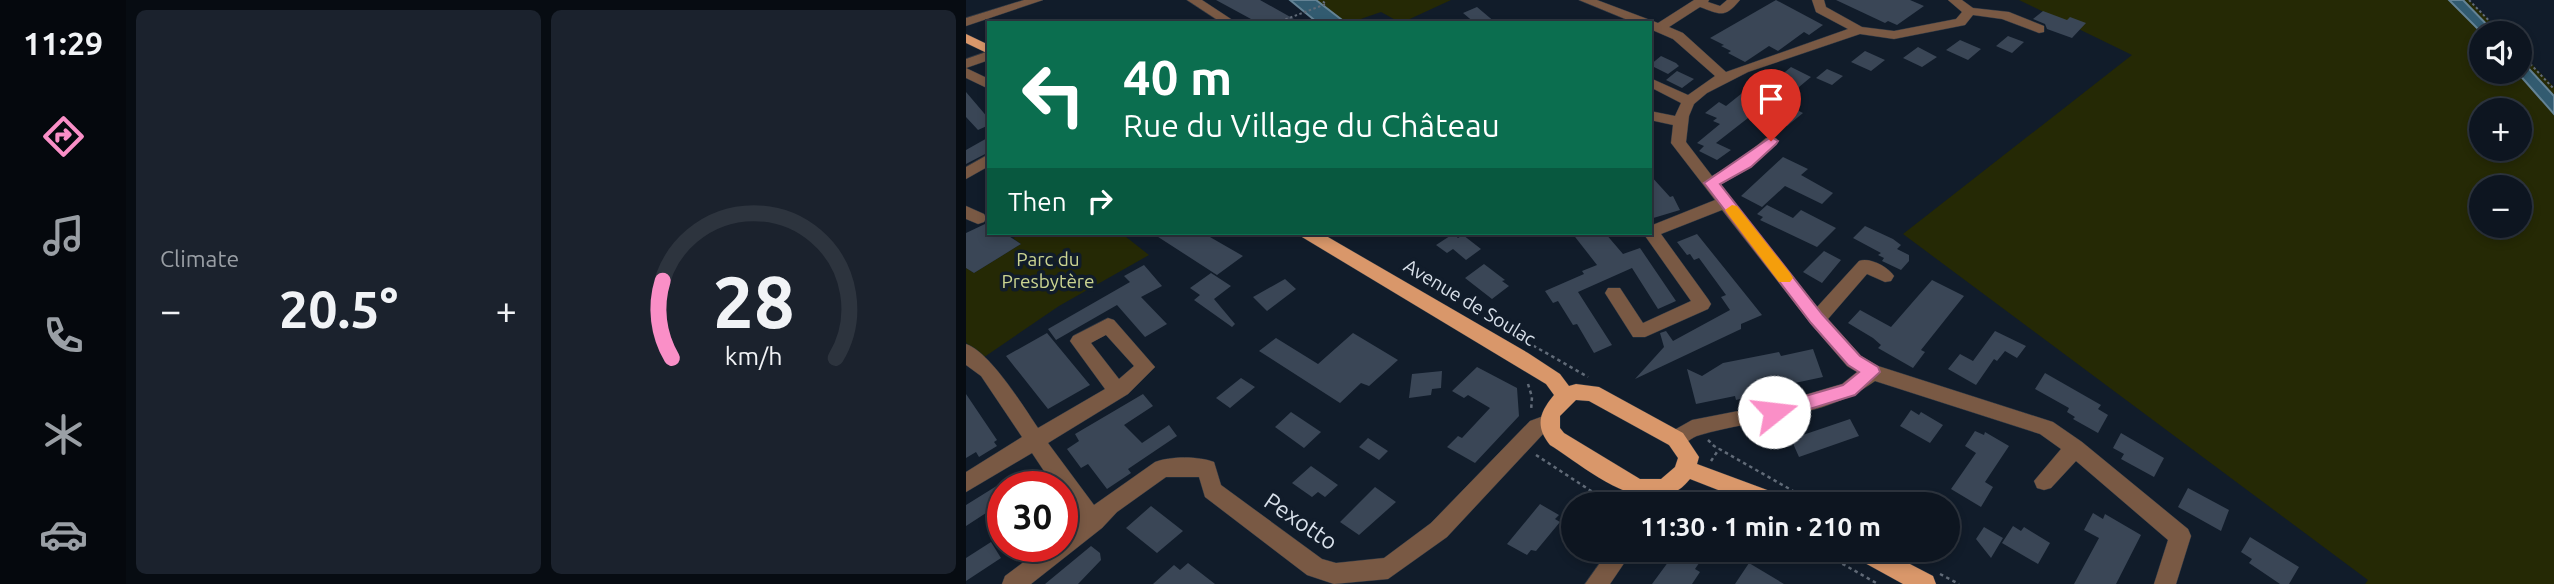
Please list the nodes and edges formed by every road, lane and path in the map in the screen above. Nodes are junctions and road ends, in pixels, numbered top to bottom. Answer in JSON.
{"nodes":[{"id":1,"x":1037,"y":0,"type":"edge"},
{"id":2,"x":1193,"y":0,"type":"edge"},
{"id":3,"x":1321,"y":0,"type":"edge"},
{"id":4,"x":1585,"y":0,"type":"edge"},
{"id":5,"x":1734,"y":0,"type":"edge"},
{"id":6,"x":1818,"y":0,"type":"edge"},
{"id":7,"x":1954,"y":0,"type":"edge"},
{"id":8,"x":2469,"y":0,"type":"edge"},
{"id":9,"x":1701,"y":1,"type":"edge"},
{"id":10,"x":1970,"y":11,"type":"junction"},
{"id":11,"x":1228,"y":21,"type":"edge"},
{"id":12,"x":1283,"y":21,"type":"edge"},
{"id":13,"x":1642,"y":21,"type":"edge"},
{"id":14,"x":2489,"y":21,"type":"edge"},
{"id":15,"x":966,"y":22,"type":"edge"},
{"id":16,"x":1653,"y":25,"type":"edge"},
{"id":17,"x":2039,"y":29,"type":"dead end"},
{"id":18,"x":1859,"y":30,"type":"junction"},
{"id":19,"x":966,"y":38,"type":"edge"},
{"id":20,"x":987,"y":51,"type":"edge"},
{"id":21,"x":987,"y":53,"type":"edge"},
{"id":22,"x":966,"y":64,"type":"edge"},
{"id":23,"x":2532,"y":66,"type":"edge"},
{"id":24,"x":966,"y":72,"type":"edge"},
{"id":25,"x":1723,"y":76,"type":"junction"},
{"id":26,"x":1652,"y":83,"type":"edge"},
{"id":27,"x":987,"y":84,"type":"edge"},
{"id":28,"x":2554,"y":89,"type":"edge"},
{"id":29,"x":1689,"y":101,"type":"junction"},
{"id":30,"x":1652,"y":116,"type":"edge"},
{"id":31,"x":1681,"y":122,"type":"junction"},
{"id":32,"x":1771,"y":141,"type":"dead end"},
{"id":33,"x":987,"y":160,"type":"edge"},
{"id":34,"x":966,"y":174,"type":"edge"},
{"id":35,"x":1711,"y":183,"type":"junction"},
{"id":36,"x":1726,"y":202,"type":"junction"},
{"id":37,"x":1652,"y":232,"type":"edge"},
{"id":38,"x":1652,"y":233,"type":"edge"},
{"id":39,"x":1311,"y":235,"type":"edge"},
{"id":40,"x":1885,"y":276,"type":"dead end"},
{"id":41,"x":1614,"y":293,"type":"dead end"},
{"id":42,"x":1817,"y":319,"type":"junction"},
{"id":43,"x":1526,"y":341,"type":"dead end"},
{"id":44,"x":966,"y":351,"type":"edge"},
{"id":45,"x":1872,"y":372,"type":"junction"},
{"id":46,"x":1593,"y":379,"type":"dead end"},
{"id":47,"x":1117,"y":390,"type":"dead end"},
{"id":48,"x":1565,"y":396,"type":"junction"},
{"id":49,"x":1549,"y":422,"type":"junction"},
{"id":50,"x":1684,"y":433,"type":"junction"},
{"id":51,"x":1035,"y":440,"type":"junction"},
{"id":52,"x":2075,"y":448,"type":"junction"},
{"id":53,"x":1504,"y":462,"type":"junction"},
{"id":54,"x":1687,"y":469,"type":"junction"},
{"id":55,"x":2044,"y":481,"type":"dead end"},
{"id":56,"x":966,"y":482,"type":"edge"},
{"id":57,"x":1593,"y":492,"type":"edge"},
{"id":58,"x":1642,"y":492,"type":"edge"},
{"id":59,"x":1657,"y":492,"type":"edge"},
{"id":60,"x":1747,"y":492,"type":"edge"},
{"id":61,"x":1795,"y":492,"type":"edge"},
{"id":62,"x":1094,"y":521,"type":"junction"},
{"id":63,"x":1078,"y":534,"type":"edge"},
{"id":64,"x":1041,"y":562,"type":"edge"},
{"id":65,"x":1613,"y":562,"type":"edge"},
{"id":66,"x":1839,"y":562,"type":"edge"},
{"id":67,"x":1884,"y":562,"type":"edge"},
{"id":68,"x":1013,"y":584,"type":"edge"},
{"id":69,"x":1596,"y":584,"type":"edge"},
{"id":70,"x":1878,"y":584,"type":"edge"},
{"id":71,"x":1925,"y":584,"type":"edge"},
{"id":72,"x":2165,"y":584,"type":"edge"}],
"edges":[{"from":1,"to":15,"type":"street"},
{"from":2,"to":11,"type":"street"},
{"from":3,"to":12,"type":"path"},
{"from":4,"to":13,"type":"street"},
{"from":5,"to":9,"type":"street"},
{"from":6,"to":18,"type":"street"},
{"from":7,"to":10,"type":"street"},
{"from":8,"to":14,"type":"path"},
{"from":9,"to":16,"type":"street"},
{"from":10,"to":17,"type":"street"},
{"from":10,"to":18,"type":"street"},
{"from":16,"to":25,"type":"street"},
{"from":18,"to":25,"type":"street"},
{"from":19,"to":20,"type":"main road"},
{"from":21,"to":22,"type":"street"},
{"from":23,"to":28,"type":"path"},
{"from":24,"to":27,"type":"street"},
{"from":25,"to":29,"type":"street"},
{"from":26,"to":29,"type":"street"},
{"from":29,"to":31,"type":"street"},
{"from":30,"to":31,"type":"street"},
{"from":31,"to":35,"type":"street"},
{"from":32,"to":35,"type":"street"},
{"from":33,"to":34,"type":"street"},
{"from":35,"to":36,"type":"street"},
{"from":36,"to":37,"type":"street"},
{"from":36,"to":42,"type":"street"},
{"from":38,"to":41,"type":"street"},
{"from":39,"to":48,"type":"main road","name":"Avenue de Soulac"},
{"from":40,"to":42,"type":"street"},
{"from":42,"to":45,"type":"street"},
{"from":43,"to":46,"type":"path"},
{"from":44,"to":51,"type":"street"},
{"from":45,"to":50,"type":"street"},
{"from":45,"to":52,"type":"street"},
{"from":47,"to":51,"type":"street"},
{"from":48,"to":49,"type":"main road"},
{"from":48,"to":50,"type":"main road"},
{"from":49,"to":53,"type":"street","name":"Pexotto"},
{"from":49,"to":58,"type":"main road"},
{"from":50,"to":54,"type":"main road"},
{"from":50,"to":61,"type":"path"},
{"from":51,"to":56,"type":"street"},
{"from":51,"to":62,"type":"street"},
{"from":52,"to":55,"type":"street"},
{"from":52,"to":72,"type":"street"},
{"from":53,"to":57,"type":"path"},
{"from":53,"to":62,"type":"street","name":"Pexotto"},
{"from":54,"to":59,"type":"main road"},
{"from":54,"to":60,"type":"main road"},
{"from":62,"to":63,"type":"street","name":"Pexotto"},
{"from":64,"to":68,"type":"street","name":"Pexotto"},
{"from":65,"to":69,"type":"street"},
{"from":66,"to":70,"type":"path"},
{"from":67,"to":71,"type":"main road"}]}
